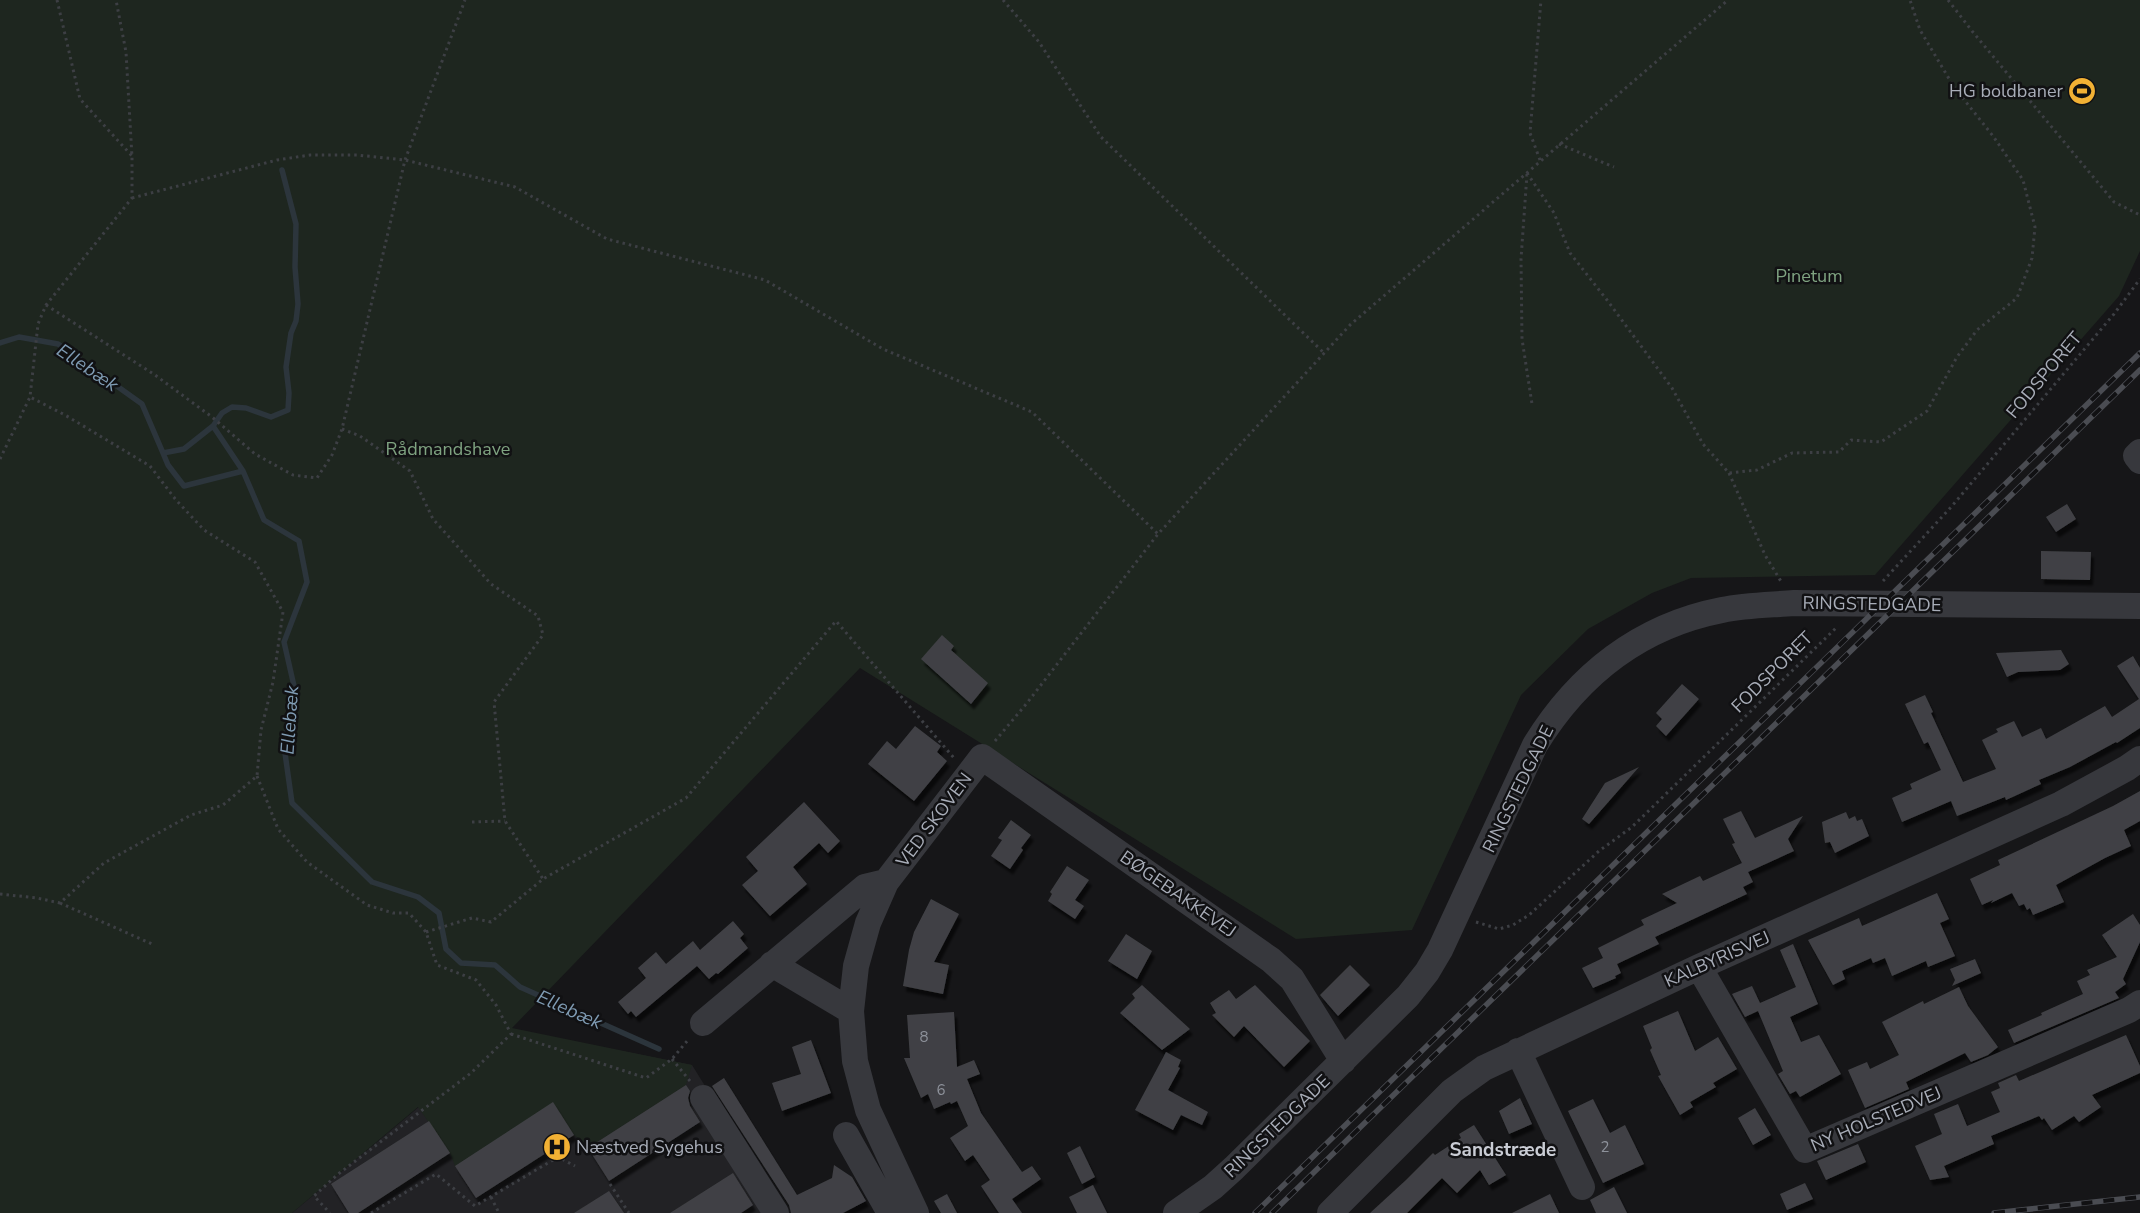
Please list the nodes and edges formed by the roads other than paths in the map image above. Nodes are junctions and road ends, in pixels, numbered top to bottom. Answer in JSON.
{"nodes":[{"id":1,"x":2140,"y":452,"type":"edge"},
{"id":2,"x":2140,"y":461,"type":"edge"},
{"id":3,"x":2140,"y":606,"type":"edge"},
{"id":4,"x":2140,"y":759,"type":"edge"},
{"id":5,"x":975,"y":766,"type":"joint"},
{"id":6,"x":886,"y":882,"type":"junction"},
{"id":7,"x":772,"y":964,"type":"junction"},
{"id":8,"x":1699,"y":967,"type":"junction"},
{"id":9,"x":2140,"y":1003,"type":"edge"},
{"id":10,"x":851,"y":1010,"type":"junction"},
{"id":11,"x":703,"y":1023,"type":"road end"},
{"id":12,"x":1518,"y":1051,"type":"junction"},
{"id":13,"x":1343,"y":1061,"type":"junction"},
{"id":14,"x":703,"y":1098,"type":"road end"},
{"id":15,"x":846,"y":1135,"type":"dead end"},
{"id":16,"x":1582,"y":1187,"type":"dead end"},
{"id":17,"x":776,"y":1213,"type":"edge"},
{"id":18,"x":890,"y":1213,"type":"edge"},
{"id":19,"x":916,"y":1213,"type":"edge"},
{"id":20,"x":1176,"y":1213,"type":"edge"},
{"id":21,"x":1330,"y":1213,"type":"edge"}],
"edges":[{"from":1,"to":2,"type":"street"},
{"from":3,"to":13,"type":"street","name":"RINGSTEDGADE"},
{"from":4,"to":8,"type":"street","name":"KALBYRISVEJ"},
{"from":5,"to":6,"type":"street","name":"VED SKOVEN"},
{"from":5,"to":13,"type":"street","name":"BØGEBAKKEVEJ"},
{"from":6,"to":7,"type":"street","name":"VED SKOVEN"},
{"from":6,"to":10,"type":"street","name":"VED SKOVEN"},
{"from":7,"to":10,"type":"street"},
{"from":7,"to":11,"type":"street","name":"VED SKOVEN"},
{"from":8,"to":9,"type":"street","name":"NY HOLSTEDVEJ"},
{"from":8,"to":12,"type":"street","name":"KALBYRISVEJ"},
{"from":10,"to":19,"type":"street","name":"VED SKOVEN"},
{"from":12,"to":16,"type":"street"},
{"from":12,"to":21,"type":"street","name":"KALBYRISVEJ"},
{"from":13,"to":20,"type":"street","name":"RINGSTEDGADE"},
{"from":14,"to":17,"type":"street"},
{"from":15,"to":18,"type":"street"}]}
